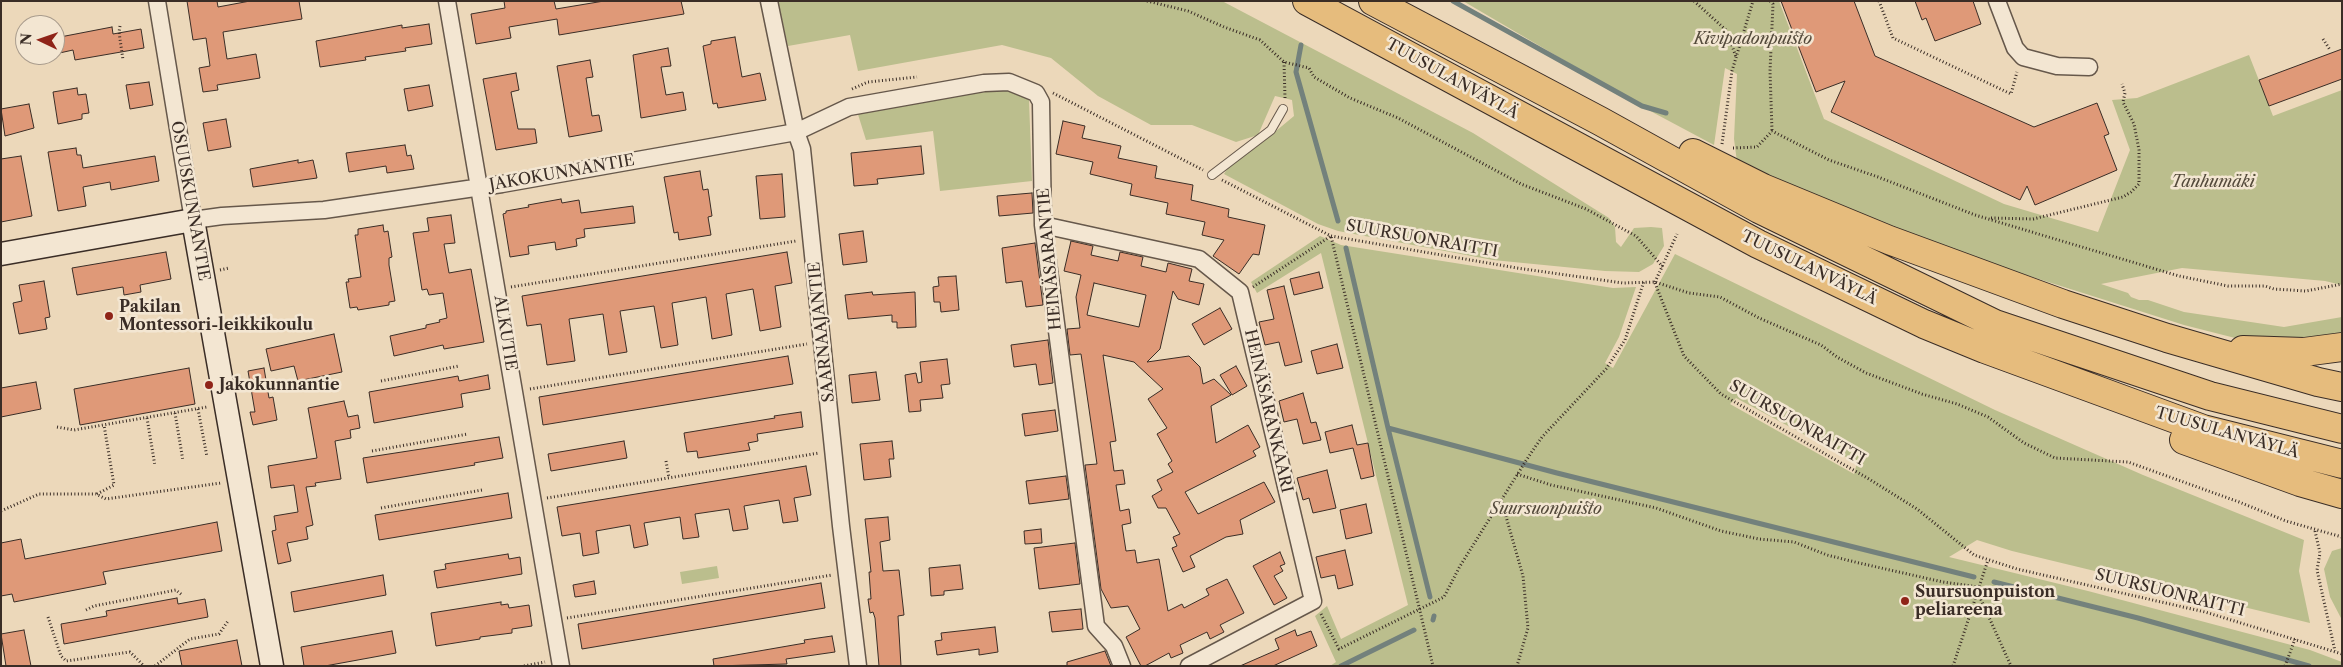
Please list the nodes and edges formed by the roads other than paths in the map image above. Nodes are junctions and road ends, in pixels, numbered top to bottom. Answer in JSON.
{"nodes":[{"id":1,"x":157,"y":1,"type":"edge"},
{"id":2,"x":448,"y":1,"type":"edge"},
{"id":3,"x":769,"y":1,"type":"edge"},
{"id":4,"x":1307,"y":1,"type":"edge"},
{"id":5,"x":1373,"y":1,"type":"edge"},
{"id":6,"x":1997,"y":1,"type":"edge"},
{"id":7,"x":2089,"y":67,"type":"dead end"},
{"id":8,"x":1529,"y":83,"type":"junction"},
{"id":9,"x":1283,"y":109,"type":"road end"},
{"id":10,"x":796,"y":132,"type":"junction"},
{"id":11,"x":1212,"y":175,"type":"road end"},
{"id":12,"x":481,"y":187,"type":"junction"},
{"id":13,"x":193,"y":220,"type":"junction"},
{"id":14,"x":1044,"y":225,"type":"junction"},
{"id":15,"x":1,"y":254,"type":"edge"},
{"id":16,"x":2167,"y":338,"type":"junction"},
{"id":17,"x":2342,"y":347,"type":"edge"},
{"id":18,"x":1985,"y":349,"type":"junction"},
{"id":19,"x":2342,"y":387,"type":"edge"},
{"id":20,"x":2342,"y":429,"type":"edge"},
{"id":21,"x":2342,"y":464,"type":"edge"},
{"id":22,"x":2342,"y":494,"type":"edge"},
{"id":23,"x":561,"y":663,"type":"edge"},
{"id":24,"x":272,"y":666,"type":"edge"},
{"id":25,"x":858,"y":666,"type":"edge"},
{"id":26,"x":1122,"y":666,"type":"edge"},
{"id":27,"x":1189,"y":666,"type":"edge"}],
"edges":[{"from":1,"to":13,"type":"street","name":"OSUUSKUNNANTIE"},
{"from":2,"to":12,"type":"street","name":"ALKUTIE"},
{"from":3,"to":10,"type":"street","name":"SAARNAAJANTIE"},
{"from":4,"to":18,"type":"highway","name":"TUUSULANVÄYLÄ"},
{"from":5,"to":8,"type":"highway","name":"TUUSULANVÄYLÄ"},
{"from":6,"to":7,"type":"street"},
{"from":8,"to":16,"type":"highway"},
{"from":8,"to":20,"type":"highway","name":"TUUSULANVÄYLÄ"},
{"from":9,"to":11,"type":"lane"},
{"from":10,"to":12,"type":"street","name":"JAKOKUNNANTIE"},
{"from":10,"to":14,"type":"street","name":"HEINÄSARANTIE"},
{"from":10,"to":25,"type":"street","name":"SAARNAAJANTIE"},
{"from":12,"to":13,"type":"street","name":"JAKOKUNNANTIE"},
{"from":12,"to":23,"type":"street","name":"ALKUTIE"},
{"from":13,"to":15,"type":"street","name":"JAKOKUNNANTIE"},
{"from":13,"to":24,"type":"street","name":"OSUUSKUNNANTIE"},
{"from":14,"to":26,"type":"street","name":"HEINÄSARANTIE"},
{"from":14,"to":27,"type":"street","name":"HEINÄSARANKAARI"},
{"from":16,"to":17,"type":"highway"},
{"from":16,"to":19,"type":"highway"},
{"from":18,"to":21,"type":"highway","name":"TUUSULANVÄYLÄ"},
{"from":18,"to":22,"type":"highway"}]}
